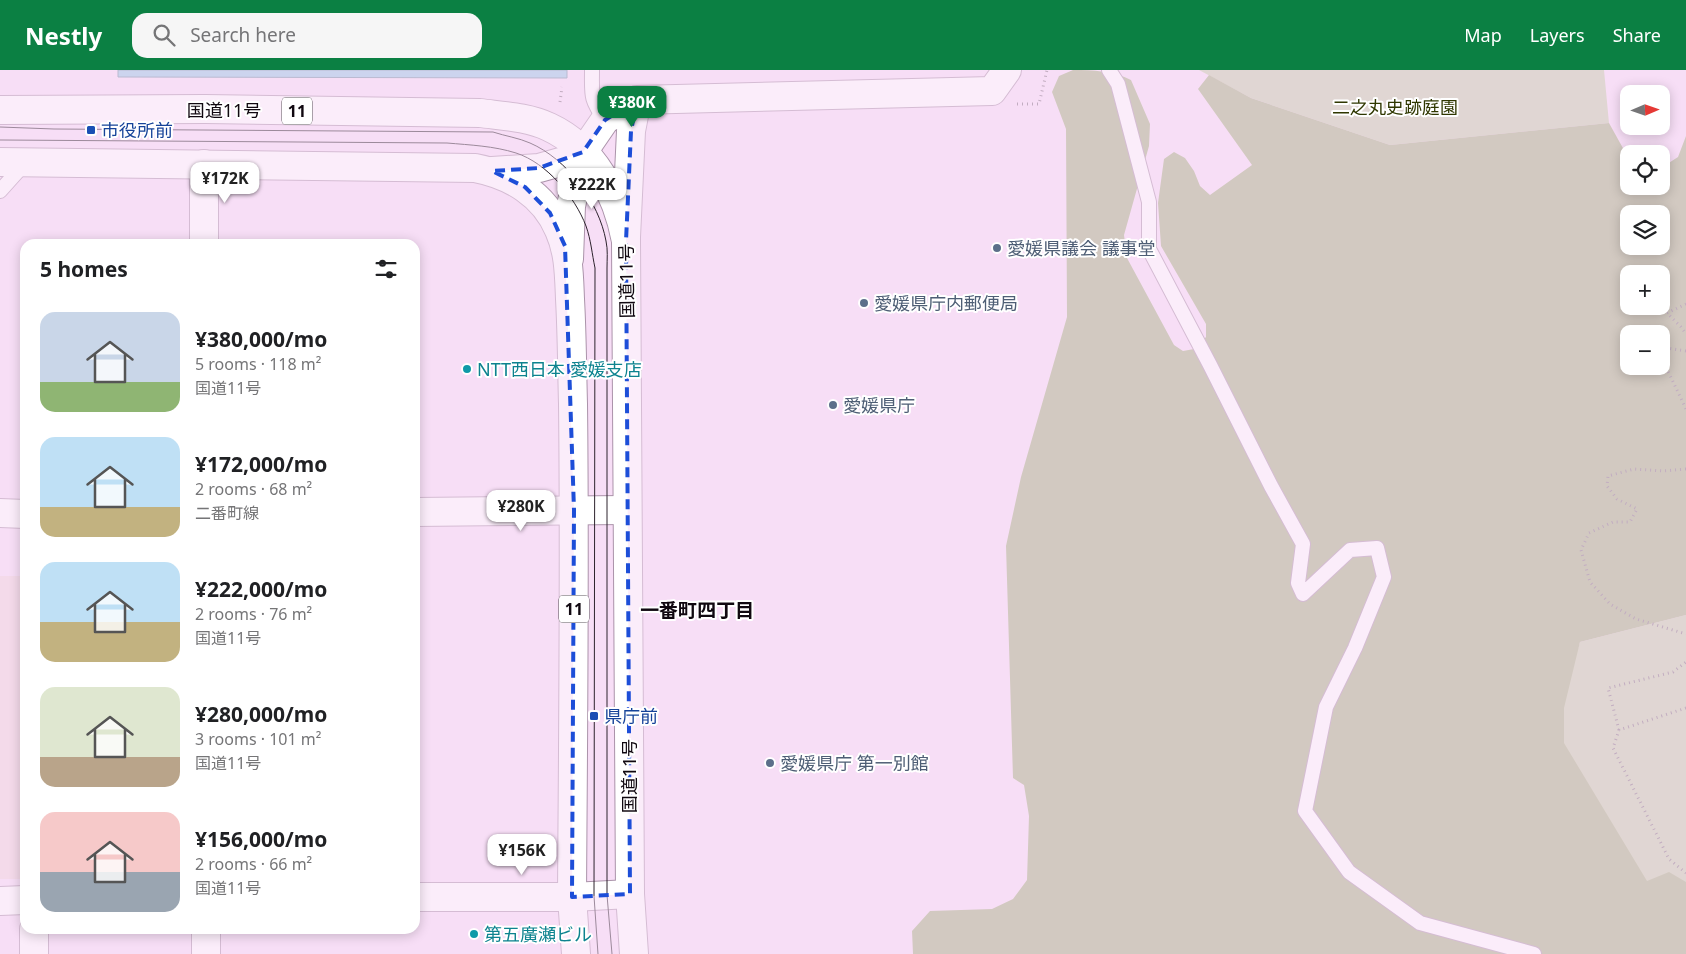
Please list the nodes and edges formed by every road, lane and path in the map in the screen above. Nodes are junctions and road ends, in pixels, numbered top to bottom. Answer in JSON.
{"nodes":[{"id":1,"x":592,"y":70,"type":"edge"},
{"id":2,"x":1007,"y":70,"type":"edge"},
{"id":3,"x":1047,"y":70,"type":"edge"},
{"id":4,"x":1109,"y":70,"type":"edge"},
{"id":5,"x":637,"y":100,"type":"junction"},
{"id":6,"x":1039,"y":104,"type":"dead end"},
{"id":7,"x":0,"y":110,"type":"edge"},
{"id":8,"x":605,"y":120,"type":"junction"},
{"id":9,"x":583,"y":152,"type":"junction"},
{"id":10,"x":13,"y":162,"type":"edge"},
{"id":11,"x":204,"y":164,"type":"junction"},
{"id":12,"x":492,"y":171,"type":"junction"},
{"id":13,"x":0,"y":191,"type":"edge"},
{"id":14,"x":204,"y":239,"type":"edge"},
{"id":15,"x":626,"y":241,"type":"junction"},
{"id":16,"x":568,"y":263,"type":"junction"},
{"id":17,"x":1686,"y":304,"type":"edge"},
{"id":18,"x":1686,"y":334,"type":"edge"},
{"id":19,"x":1686,"y":351,"type":"edge"},
{"id":20,"x":1686,"y":409,"type":"edge"},
{"id":21,"x":1686,"y":468,"type":"edge"},
{"id":22,"x":574,"y":510,"type":"junction"},
{"id":23,"x":628,"y":510,"type":"junction"},
{"id":24,"x":420,"y":512,"type":"edge"},
{"id":25,"x":0,"y":514,"type":"edge"},
{"id":26,"x":20,"y":514,"type":"edge"},
{"id":27,"x":1686,"y":634,"type":"edge"},
{"id":28,"x":1686,"y":662,"type":"edge"},
{"id":29,"x":1686,"y":708,"type":"edge"},
{"id":30,"x":1619,"y":730,"type":"junction"},
{"id":31,"x":1686,"y":872,"type":"edge"},
{"id":32,"x":630,"y":894,"type":"junction"},
{"id":33,"x":420,"y":897,"type":"edge"},
{"id":34,"x":572,"y":897,"type":"junction"},
{"id":35,"x":20,"y":900,"type":"edge"},
{"id":36,"x":0,"y":901,"type":"edge"},
{"id":37,"x":34,"y":934,"type":"edge"},
{"id":38,"x":206,"y":934,"type":"edge"},
{"id":39,"x":34,"y":954,"type":"edge"},
{"id":40,"x":206,"y":954,"type":"edge"},
{"id":41,"x":576,"y":954,"type":"edge"},
{"id":42,"x":634,"y":954,"type":"edge"},
{"id":43,"x":1534,"y":954,"type":"edge"}],
"edges":[{"from":1,"to":8,"type":"lane"},
{"from":2,"to":5,"type":"main road"},
{"from":3,"to":6,"type":"path"},
{"from":4,"to":43,"type":"lane"},
{"from":5,"to":8,"type":"main road"},
{"from":5,"to":15,"type":"main road"},
{"from":7,"to":9,"type":"main road","name":"国道11号","number":"11"},
{"from":8,"to":9,"type":"main road"},
{"from":9,"to":12,"type":"main road"},
{"from":9,"to":15,"type":"main road","name":"国道11号","number":"11"},
{"from":9,"to":16,"type":"main road"},
{"from":10,"to":11,"type":"main road","number":"11"},
{"from":10,"to":13,"type":"lane"},
{"from":11,"to":12,"type":"main road","number":"11"},
{"from":11,"to":14,"type":"main road"},
{"from":12,"to":16,"type":"main road","number":"11"},
{"from":15,"to":23,"type":"main road","name":"国道11号","number":"11"},
{"from":16,"to":22,"type":"main road","number":"11"},
{"from":17,"to":18,"type":"path"},
{"from":19,"to":20,"type":"path"},
{"from":21,"to":27,"type":"path"},
{"from":22,"to":23,"type":"main road"},
{"from":22,"to":24,"type":"main road"},
{"from":22,"to":34,"type":"main road","number":"11"},
{"from":23,"to":32,"type":"main road","name":"国道11号","number":"11"},
{"from":25,"to":26,"type":"main road"},
{"from":28,"to":30,"type":"path"},
{"from":29,"to":30,"type":"path"},
{"from":30,"to":31,"type":"path"},
{"from":32,"to":34,"type":"main road"},
{"from":32,"to":42,"type":"main road","name":"国道11号","number":"11"},
{"from":33,"to":34,"type":"main road"},
{"from":34,"to":41,"type":"main road","number":"11"},
{"from":35,"to":36,"type":"main road"},
{"from":37,"to":39,"type":"main road"},
{"from":38,"to":40,"type":"main road"}]}
